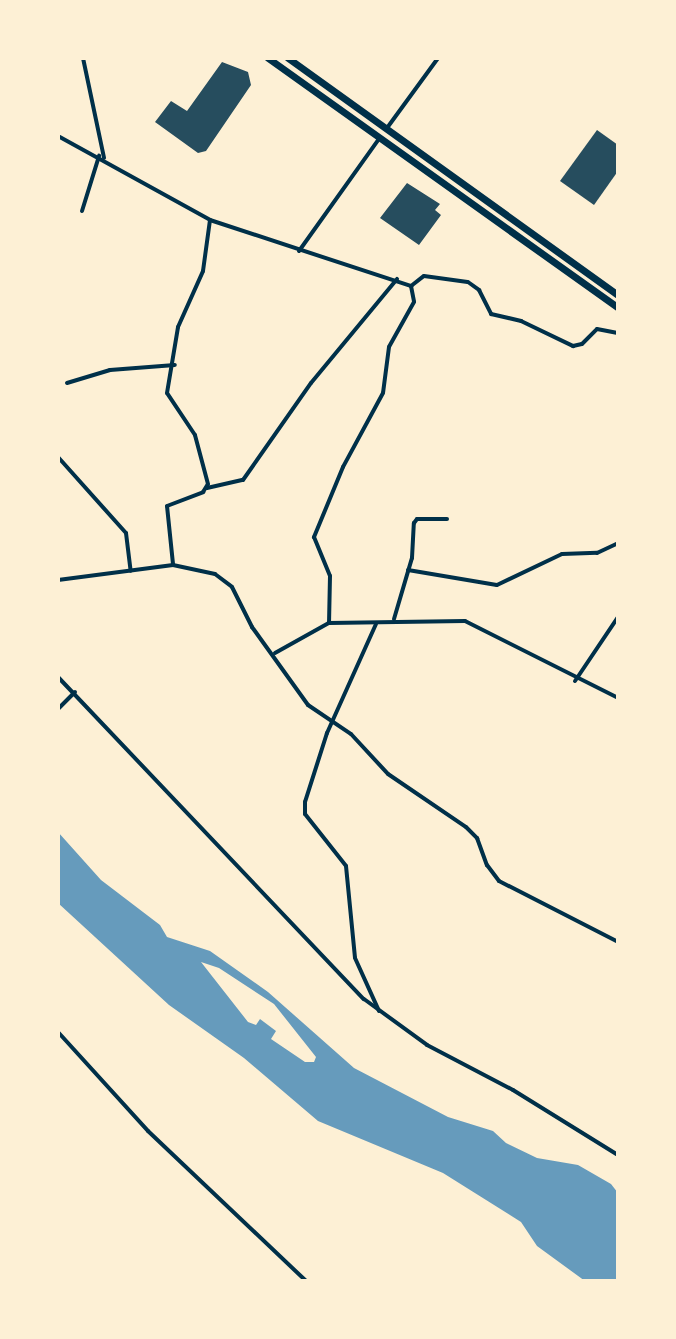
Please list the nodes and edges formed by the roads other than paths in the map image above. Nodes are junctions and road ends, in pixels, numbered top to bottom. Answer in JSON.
{"nodes":[{"id":1,"x":83,"y":58,"type":"edge"},
{"id":2,"x":268,"y":58,"type":"edge"},
{"id":3,"x":288,"y":58,"type":"edge"},
{"id":4,"x":438,"y":58,"type":"edge"},
{"id":5,"x":386,"y":130,"type":"junction"},
{"id":6,"x":58,"y":136,"type":"edge"},
{"id":7,"x":379,"y":139,"type":"junction"},
{"id":8,"x":101,"y":157,"type":"junction"},
{"id":9,"x":82,"y":211,"type":"dead end"},
{"id":10,"x":210,"y":220,"type":"junction"},
{"id":11,"x":299,"y":251,"type":"junction"},
{"id":12,"x":397,"y":279,"type":"junction"},
{"id":13,"x":411,"y":286,"type":"junction"},
{"id":14,"x":618,"y":295,"type":"edge"},
{"id":15,"x":618,"y":308,"type":"edge"},
{"id":16,"x":618,"y":333,"type":"edge"},
{"id":17,"x":175,"y":365,"type":"junction"},
{"id":18,"x":67,"y":383,"type":"dead end"},
{"id":19,"x":58,"y":457,"type":"edge"},
{"id":20,"x":207,"y":488,"type":"junction"},
{"id":21,"x":447,"y":519,"type":"dead end"},
{"id":22,"x":618,"y":543,"type":"edge"},
{"id":23,"x":173,"y":565,"type":"junction"},
{"id":24,"x":408,"y":570,"type":"junction"},
{"id":25,"x":131,"y":571,"type":"junction"},
{"id":26,"x":58,"y":580,"type":"edge"},
{"id":27,"x":618,"y":617,"type":"edge"},
{"id":28,"x":394,"y":619,"type":"junction"},
{"id":29,"x":329,"y":623,"type":"junction"},
{"id":30,"x":376,"y":624,"type":"junction"},
{"id":31,"x":275,"y":653,"type":"junction"},
{"id":32,"x":58,"y":677,"type":"edge"},
{"id":33,"x":575,"y":681,"type":"junction"},
{"id":34,"x":73,"y":694,"type":"junction"},
{"id":35,"x":618,"y":698,"type":"edge"},
{"id":36,"x":58,"y":709,"type":"edge"},
{"id":37,"x":334,"y":724,"type":"junction"},
{"id":38,"x":618,"y":942,"type":"edge"},
{"id":39,"x":379,"y":1011,"type":"junction"},
{"id":40,"x":58,"y":1032,"type":"edge"},
{"id":41,"x":618,"y":1155,"type":"edge"},
{"id":42,"x":306,"y":1281,"type":"edge"}],
"edges":[{"from":1,"to":8,"type":"street"},
{"from":2,"to":7,"type":"highway"},
{"from":3,"to":5,"type":"highway"},
{"from":4,"to":5,"type":"street"},
{"from":5,"to":14,"type":"highway"},
{"from":6,"to":8,"type":"street"},
{"from":7,"to":11,"type":"street"},
{"from":7,"to":15,"type":"highway"},
{"from":8,"to":9,"type":"street"},
{"from":8,"to":10,"type":"street"},
{"from":10,"to":11,"type":"street"},
{"from":10,"to":17,"type":"street"},
{"from":11,"to":12,"type":"street"},
{"from":12,"to":13,"type":"street"},
{"from":12,"to":20,"type":"street"},
{"from":13,"to":16,"type":"street"},
{"from":13,"to":29,"type":"street"},
{"from":17,"to":18,"type":"street"},
{"from":17,"to":20,"type":"street"},
{"from":19,"to":25,"type":"street"},
{"from":20,"to":23,"type":"street"},
{"from":21,"to":24,"type":"street"},
{"from":22,"to":24,"type":"street"},
{"from":23,"to":25,"type":"street"},
{"from":23,"to":31,"type":"street"},
{"from":24,"to":28,"type":"street"},
{"from":25,"to":26,"type":"street"},
{"from":27,"to":33,"type":"street"},
{"from":28,"to":30,"type":"street"},
{"from":28,"to":33,"type":"street"},
{"from":29,"to":30,"type":"street"},
{"from":29,"to":31,"type":"street"},
{"from":30,"to":37,"type":"street"},
{"from":31,"to":37,"type":"street"},
{"from":32,"to":34,"type":"street"},
{"from":33,"to":35,"type":"street"},
{"from":34,"to":36,"type":"street"},
{"from":34,"to":39,"type":"street"},
{"from":37,"to":38,"type":"street"},
{"from":37,"to":39,"type":"street"},
{"from":39,"to":41,"type":"street"},
{"from":40,"to":42,"type":"street"}]}
